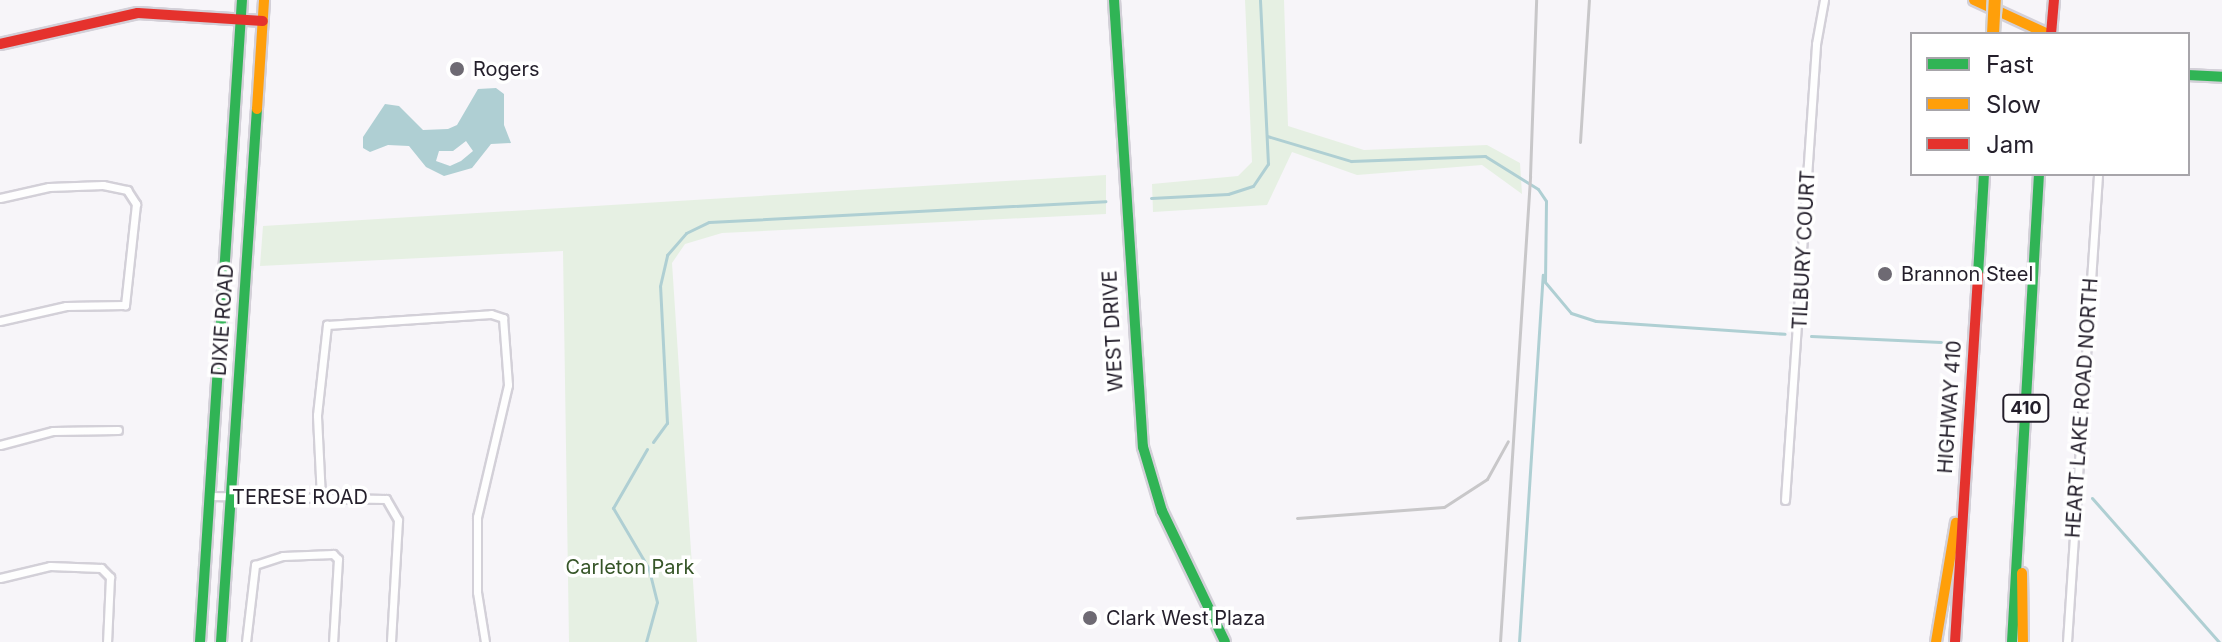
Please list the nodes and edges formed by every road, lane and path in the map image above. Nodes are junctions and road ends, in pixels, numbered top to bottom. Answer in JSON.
{"nodes":[{"id":1,"x":242,"y":0,"type":"edge"},
{"id":2,"x":264,"y":0,"type":"edge"},
{"id":3,"x":1114,"y":0,"type":"edge"},
{"id":4,"x":1824,"y":0,"type":"edge"},
{"id":5,"x":1974,"y":0,"type":"edge"},
{"id":6,"x":1995,"y":0,"type":"edge"},
{"id":7,"x":2054,"y":0,"type":"edge"},
{"id":8,"x":241,"y":18,"type":"junction"},
{"id":9,"x":263,"y":21,"type":"junction"},
{"id":10,"x":1993,"y":32,"type":"edge"},
{"id":11,"x":2046,"y":32,"type":"edge"},
{"id":12,"x":2050,"y":32,"type":"edge"},
{"id":13,"x":0,"y":44,"type":"edge"},
{"id":14,"x":2190,"y":75,"type":"edge"},
{"id":15,"x":2222,"y":77,"type":"edge"},
{"id":16,"x":1984,"y":176,"type":"edge"},
{"id":17,"x":2039,"y":176,"type":"edge"},
{"id":18,"x":2098,"y":176,"type":"edge"},
{"id":19,"x":0,"y":198,"type":"edge"},
{"id":20,"x":0,"y":321,"type":"edge"},
{"id":21,"x":118,"y":430,"type":"dead end"},
{"id":22,"x":0,"y":445,"type":"edge"},
{"id":23,"x":1964,"y":489,"type":"junction"},
{"id":24,"x":210,"y":496,"type":"junction"},
{"id":25,"x":231,"y":497,"type":"junction"},
{"id":26,"x":321,"y":498,"type":"junction"},
{"id":27,"x":1785,"y":500,"type":"dead end"},
{"id":28,"x":2018,"y":541,"type":"junction"},
{"id":29,"x":0,"y":578,"type":"edge"},
{"id":30,"x":107,"y":642,"type":"edge"},
{"id":31,"x":200,"y":642,"type":"edge"},
{"id":32,"x":221,"y":642,"type":"edge"},
{"id":33,"x":246,"y":642,"type":"edge"},
{"id":34,"x":333,"y":642,"type":"edge"},
{"id":35,"x":391,"y":642,"type":"edge"},
{"id":36,"x":485,"y":642,"type":"edge"},
{"id":37,"x":1225,"y":642,"type":"edge"},
{"id":38,"x":1936,"y":642,"type":"edge"},
{"id":39,"x":1955,"y":642,"type":"edge"},
{"id":40,"x":2012,"y":642,"type":"edge"},
{"id":41,"x":2023,"y":642,"type":"edge"},
{"id":42,"x":2067,"y":642,"type":"edge"}],
"edges":[{"from":1,"to":8,"type":"main road","name":"DIXIE ROAD"},
{"from":2,"to":9,"type":"main road","name":"DIXIE ROAD"},
{"from":3,"to":37,"type":"main road","name":"WEST DRIVE"},
{"from":4,"to":27,"type":"street","name":"TILBURY COURT"},
{"from":5,"to":11,"type":"main road"},
{"from":6,"to":10,"type":"main road","bridge":true},
{"from":7,"to":12,"type":"main road"},
{"from":8,"to":9,"type":"main road"},
{"from":8,"to":13,"type":"main road"},
{"from":8,"to":24,"type":"main road","name":"DIXIE ROAD"},
{"from":9,"to":25,"type":"main road","name":"DIXIE ROAD"},
{"from":14,"to":15,"type":"main road"},
{"from":16,"to":23,"type":"main road","name":"HIGHWAY 410"},
{"from":17,"to":28,"type":"main road","number":"410"},
{"from":18,"to":42,"type":"street","name":"HEART LAKE ROAD NORTH"},
{"from":19,"to":20,"type":"street"},
{"from":21,"to":22,"type":"street"},
{"from":23,"to":38,"type":"main road"},
{"from":23,"to":39,"type":"main road","name":"HIGHWAY 410"},
{"from":24,"to":25,"type":"street","name":"TERESE ROAD"},
{"from":24,"to":31,"type":"main road","name":"DIXIE ROAD"},
{"from":25,"to":26,"type":"street","name":"TERESE ROAD"},
{"from":25,"to":32,"type":"main road","name":"DIXIE ROAD"},
{"from":26,"to":35,"type":"street","name":"TERESE ROAD"},
{"from":26,"to":36,"type":"street"},
{"from":28,"to":40,"type":"main road","number":"410"},
{"from":28,"to":41,"type":"main road"},
{"from":29,"to":30,"type":"street"},
{"from":33,"to":34,"type":"street"}]}
